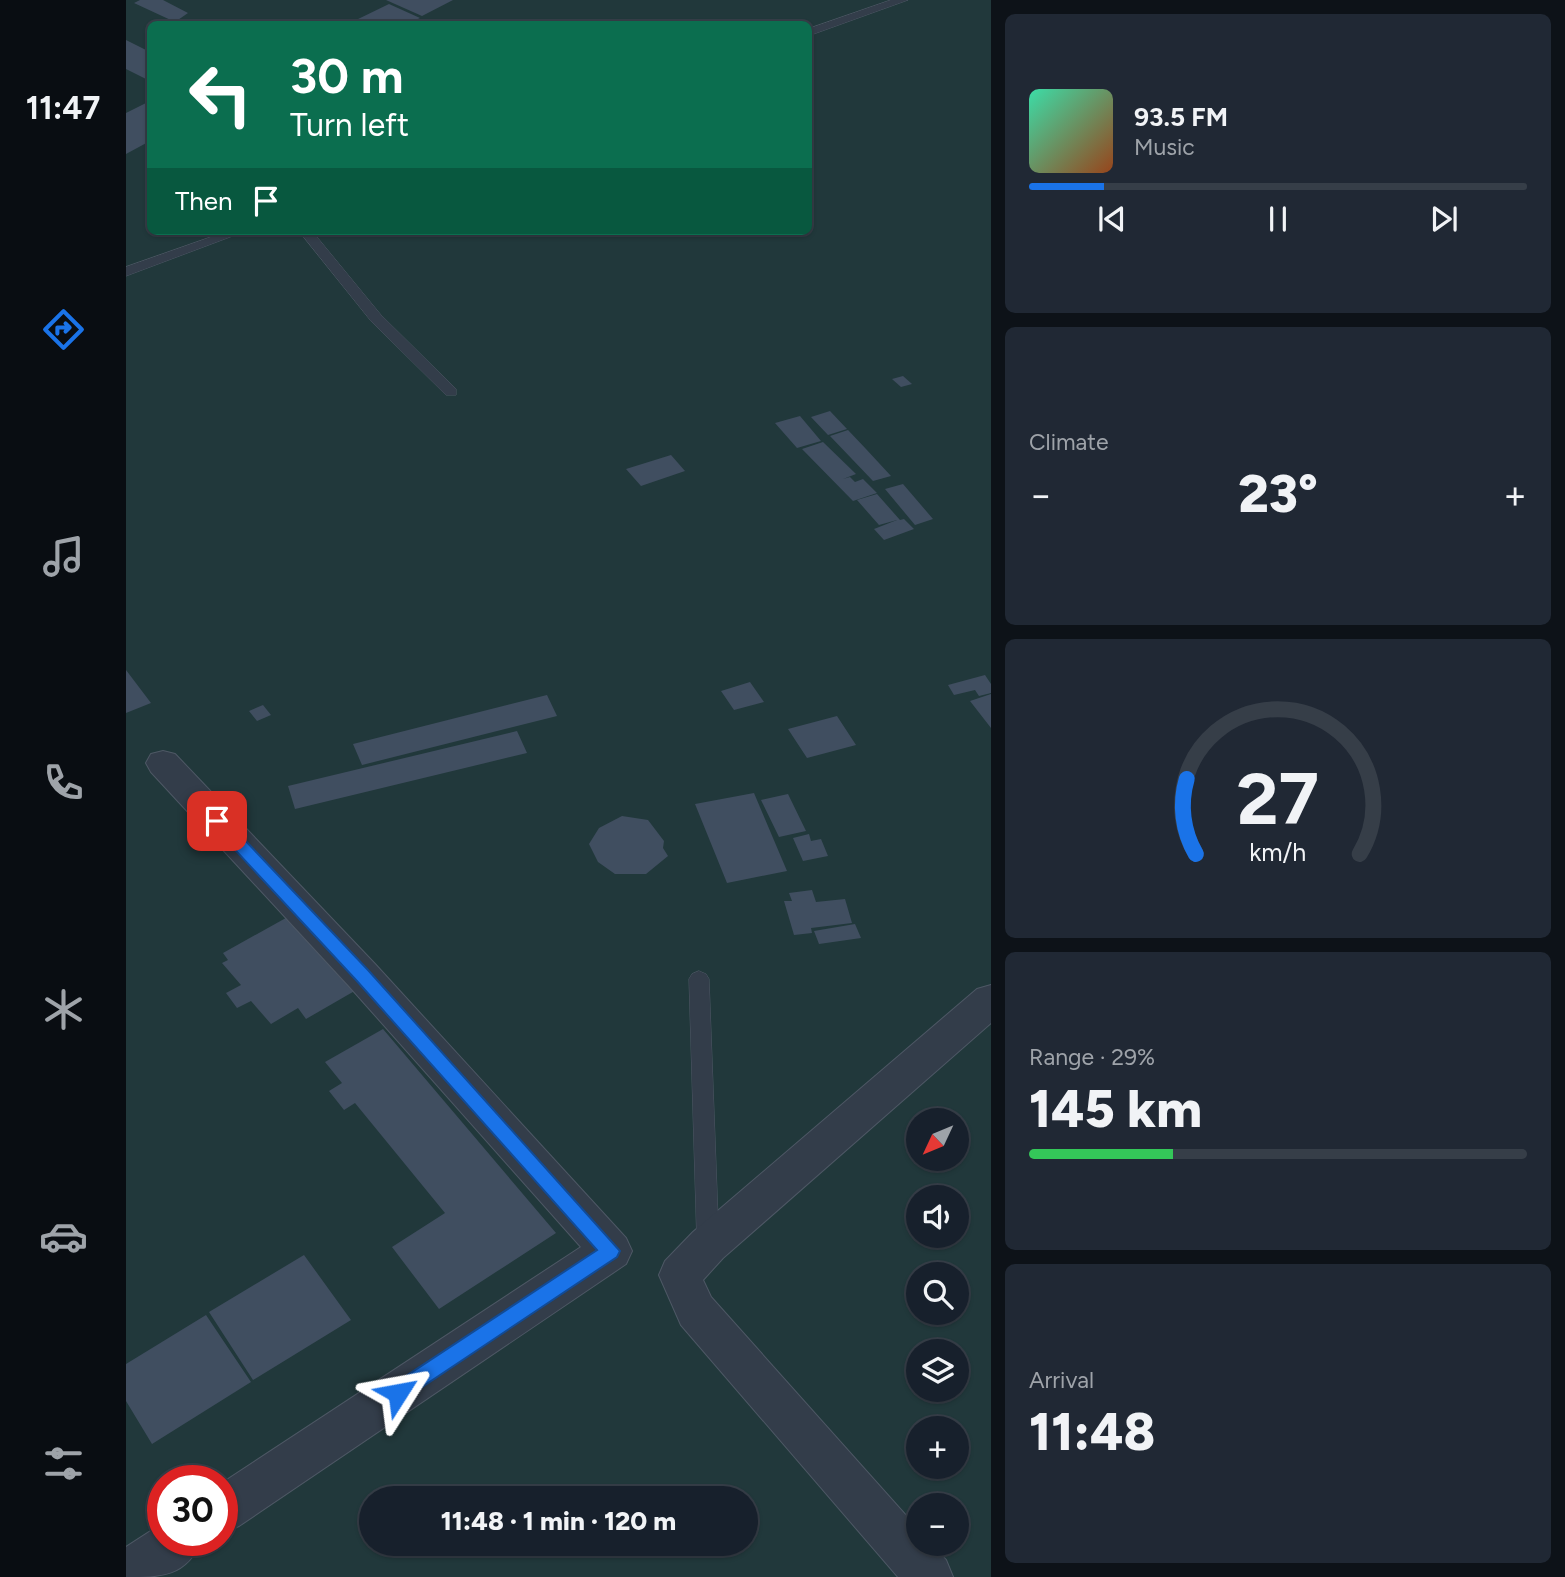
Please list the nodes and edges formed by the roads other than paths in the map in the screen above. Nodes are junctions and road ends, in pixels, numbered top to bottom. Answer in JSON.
{"nodes":[{"id":1,"x":902,"y":0,"type":"edge"},
{"id":2,"x":812,"y":32,"type":"edge"},
{"id":3,"x":229,"y":235,"type":"edge"},
{"id":4,"x":308,"y":235,"type":"edge"},
{"id":5,"x":126,"y":272,"type":"edge"},
{"id":6,"x":451,"y":392,"type":"dead end"},
{"id":7,"x":163,"y":763,"type":"dead end"},
{"id":8,"x":699,"y":979,"type":"dead end"},
{"id":9,"x":991,"y":1000,"type":"edge"},
{"id":10,"x":708,"y":1245,"type":"junction"},
{"id":11,"x":238,"y":1499,"type":"edge"},
{"id":12,"x":154,"y":1556,"type":"edge"},
{"id":13,"x":126,"y":1575,"type":"edge"},
{"id":14,"x":929,"y":1577,"type":"edge"}],
"edges":[{"from":1,"to":2,"type":"lane"},
{"from":3,"to":5,"type":"lane"},
{"from":4,"to":6,"type":"lane"},
{"from":7,"to":11,"type":"street"},
{"from":8,"to":10,"type":"lane"},
{"from":9,"to":10,"type":"street"},
{"from":10,"to":14,"type":"street"},
{"from":12,"to":13,"type":"street"}]}
